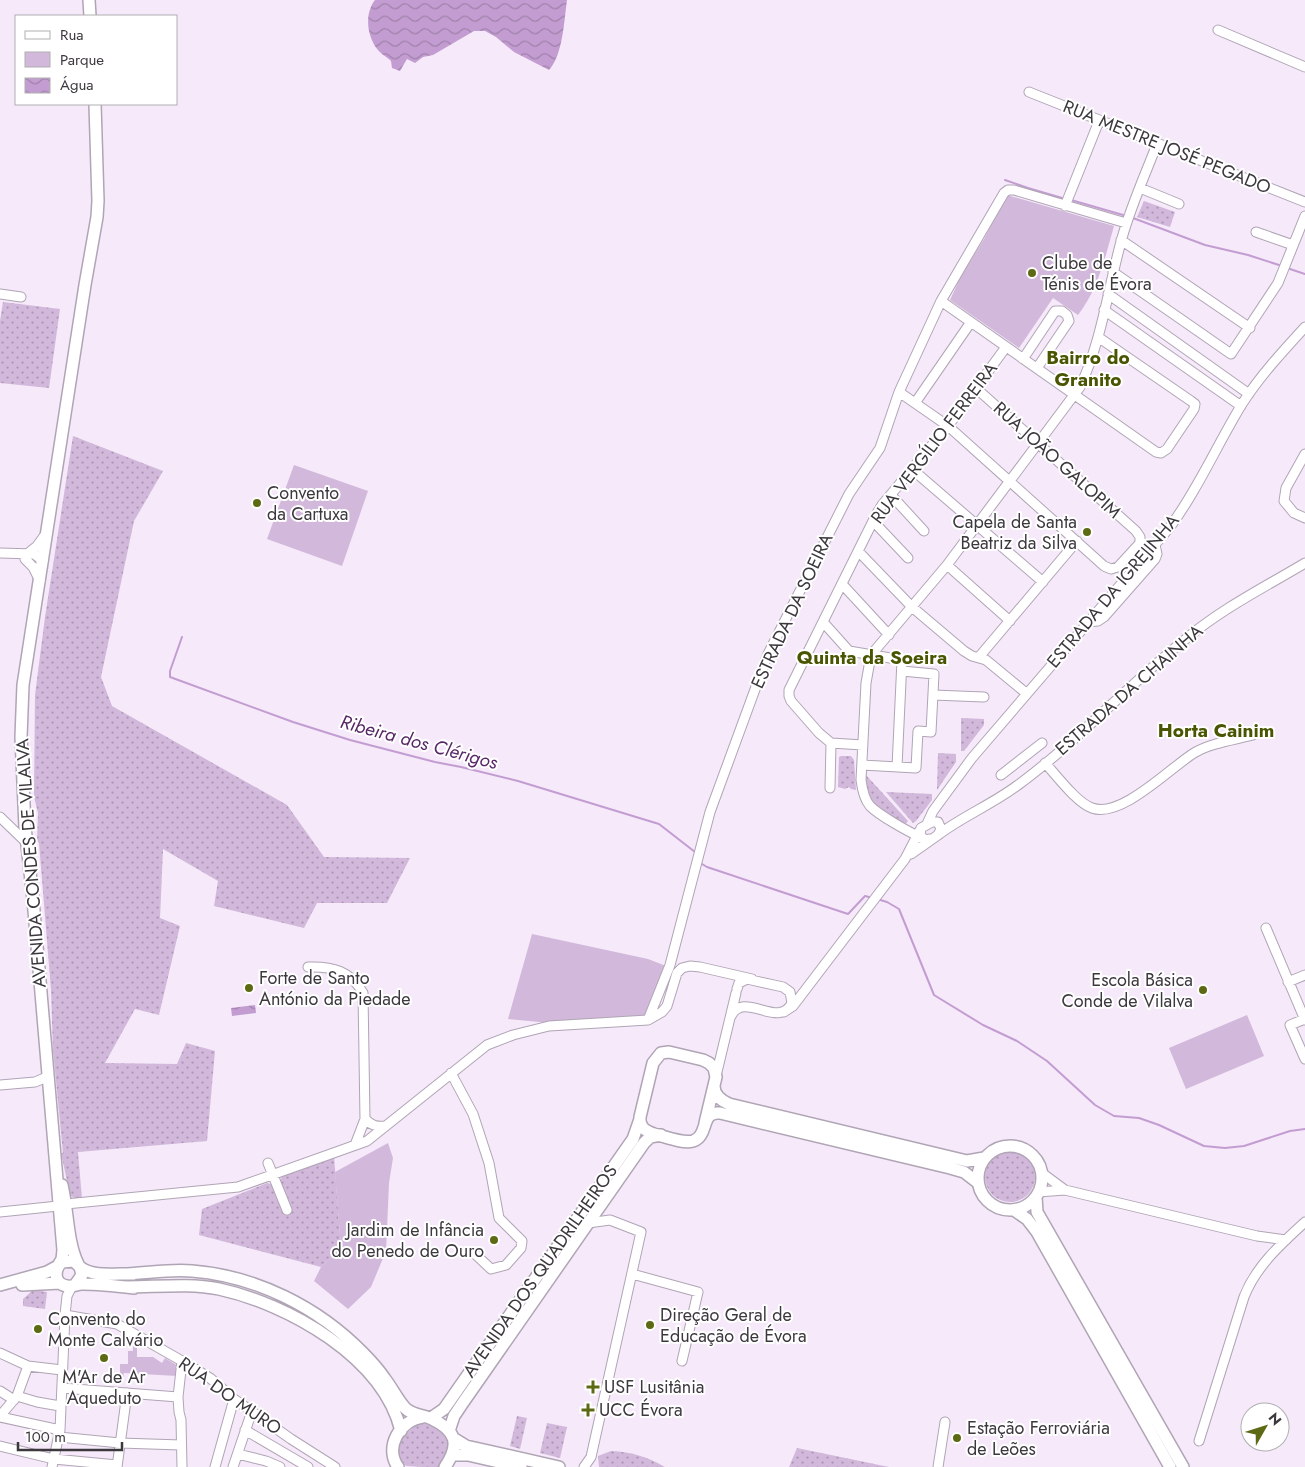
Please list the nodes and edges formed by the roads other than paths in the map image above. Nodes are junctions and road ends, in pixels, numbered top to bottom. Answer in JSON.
{"nodes":[{"id":1,"x":89,"y":0,"type":"edge"},
{"id":2,"x":90,"y":15,"type":"edge"},
{"id":3,"x":1218,"y":30,"type":"dead end"},
{"id":4,"x":1305,"y":67,"type":"edge"},
{"id":5,"x":1029,"y":92,"type":"dead end"},
{"id":6,"x":95,"y":105,"type":"edge"},
{"id":7,"x":1099,"y":121,"type":"junction"},
{"id":8,"x":1157,"y":144,"type":"junction"},
{"id":9,"x":1140,"y":188,"type":"junction"},
{"id":10,"x":1305,"y":202,"type":"edge"},
{"id":11,"x":1179,"y":204,"type":"dead end"},
{"id":12,"x":1065,"y":206,"type":"junction"},
{"id":13,"x":1305,"y":216,"type":"edge"},
{"id":14,"x":1126,"y":223,"type":"junction"},
{"id":15,"x":1256,"y":232,"type":"dead end"},
{"id":16,"x":1121,"y":240,"type":"junction"},
{"id":17,"x":1293,"y":245,"type":"junction"},
{"id":18,"x":1113,"y":272,"type":"junction"},
{"id":19,"x":0,"y":294,"type":"edge"},
{"id":20,"x":1108,"y":294,"type":"junction"},
{"id":21,"x":21,"y":297,"type":"dead end"},
{"id":22,"x":941,"y":301,"type":"junction"},
{"id":23,"x":1104,"y":310,"type":"junction"},
{"id":24,"x":971,"y":322,"type":"junction"},
{"id":25,"x":1305,"y":327,"type":"edge"},
{"id":26,"x":1250,"y":328,"type":"junction"},
{"id":27,"x":1098,"y":337,"type":"junction"},
{"id":28,"x":1006,"y":347,"type":"junction"},
{"id":29,"x":1023,"y":358,"type":"junction"},
{"id":30,"x":1037,"y":368,"type":"junction"},
{"id":31,"x":977,"y":388,"type":"junction"},
{"id":32,"x":899,"y":392,"type":"junction"},
{"id":33,"x":1249,"y":394,"type":"junction"},
{"id":34,"x":1075,"y":395,"type":"junction"},
{"id":35,"x":915,"y":403,"type":"junction"},
{"id":36,"x":1241,"y":406,"type":"junction"},
{"id":37,"x":948,"y":426,"type":"junction"},
{"id":38,"x":1038,"y":442,"type":"junction"},
{"id":39,"x":1305,"y":454,"type":"edge"},
{"id":40,"x":913,"y":470,"type":"junction"},
{"id":41,"x":1009,"y":480,"type":"junction"},
{"id":42,"x":891,"y":495,"type":"junction"},
{"id":43,"x":1305,"y":518,"type":"edge"},
{"id":44,"x":873,"y":521,"type":"junction"},
{"id":45,"x":977,"y":526,"type":"junction"},
{"id":46,"x":924,"y":531,"type":"dead end"},
{"id":47,"x":47,"y":533,"type":"junction"},
{"id":48,"x":1077,"y":542,"type":"junction"},
{"id":49,"x":858,"y":551,"type":"junction"},
{"id":50,"x":0,"y":553,"type":"edge"},
{"id":51,"x":26,"y":557,"type":"junction"},
{"id":52,"x":908,"y":558,"type":"dead end"},
{"id":53,"x":43,"y":561,"type":"junction"},
{"id":54,"x":1305,"y":563,"type":"edge"},
{"id":55,"x":947,"y":565,"type":"junction"},
{"id":56,"x":40,"y":581,"type":"junction"},
{"id":57,"x":1042,"y":582,"type":"junction"},
{"id":58,"x":842,"y":584,"type":"junction"},
{"id":59,"x":912,"y":608,"type":"junction"},
{"id":60,"x":1010,"y":621,"type":"junction"},
{"id":61,"x":823,"y":622,"type":"junction"},
{"id":62,"x":889,"y":635,"type":"junction"},
{"id":63,"x":871,"y":655,"type":"junction"},
{"id":64,"x":979,"y":657,"type":"junction"},
{"id":65,"x":902,"y":671,"type":"junction"},
{"id":66,"x":1026,"y":693,"type":"junction"},
{"id":67,"x":933,"y":694,"type":"junction"},
{"id":68,"x":984,"y":697,"type":"dead end"},
{"id":69,"x":1253,"y":735,"type":"dead end"},
{"id":70,"x":1042,"y":742,"type":"dead end"},
{"id":71,"x":831,"y":744,"type":"junction"},
{"id":72,"x":863,"y":745,"type":"junction"},
{"id":73,"x":1024,"y":759,"type":"junction"},
{"id":74,"x":862,"y":764,"type":"junction"},
{"id":75,"x":1045,"y":764,"type":"junction"},
{"id":76,"x":897,"y":767,"type":"junction"},
{"id":77,"x":1034,"y":772,"type":"junction"},
{"id":78,"x":1001,"y":775,"type":"dead end"},
{"id":79,"x":830,"y":788,"type":"dead end"},
{"id":80,"x":944,"y":798,"type":"junction"},
{"id":81,"x":3,"y":819,"type":"edge"},
{"id":82,"x":957,"y":821,"type":"junction"},
{"id":83,"x":938,"y":823,"type":"junction"},
{"id":84,"x":26,"y":827,"type":"junction"},
{"id":85,"x":925,"y":834,"type":"junction"},
{"id":86,"x":28,"y":844,"type":"junction"},
{"id":87,"x":1266,"y":928,"type":"dead end"},
{"id":88,"x":308,"y":967,"type":"dead end"},
{"id":89,"x":726,"y":973,"type":"junction"},
{"id":90,"x":1305,"y":975,"type":"edge"},
{"id":91,"x":752,"y":979,"type":"junction"},
{"id":92,"x":1288,"y":982,"type":"junction"},
{"id":93,"x":808,"y":986,"type":"junction"},
{"id":94,"x":783,"y":987,"type":"junction"},
{"id":95,"x":736,"y":991,"type":"junction"},
{"id":96,"x":747,"y":1007,"type":"junction"},
{"id":97,"x":784,"y":1012,"type":"junction"},
{"id":98,"x":731,"y":1016,"type":"junction"},
{"id":99,"x":648,"y":1020,"type":"junction"},
{"id":100,"x":1305,"y":1020,"type":"edge"},
{"id":101,"x":723,"y":1048,"type":"junction"},
{"id":102,"x":1305,"y":1059,"type":"edge"},
{"id":103,"x":702,"y":1060,"type":"junction"},
{"id":104,"x":451,"y":1073,"type":"junction"},
{"id":105,"x":715,"y":1081,"type":"junction"},
{"id":106,"x":48,"y":1082,"type":"junction"},
{"id":107,"x":0,"y":1085,"type":"edge"},
{"id":108,"x":640,"y":1117,"type":"junction"},
{"id":109,"x":364,"y":1120,"type":"junction"},
{"id":110,"x":385,"y":1126,"type":"junction"},
{"id":111,"x":704,"y":1127,"type":"junction"},
{"id":112,"x":661,"y":1135,"type":"junction"},
{"id":113,"x":355,"y":1145,"type":"junction"},
{"id":114,"x":984,"y":1158,"type":"junction"},
{"id":115,"x":268,"y":1163,"type":"dead end"},
{"id":116,"x":1042,"y":1173,"type":"junction"},
{"id":117,"x":273,"y":1176,"type":"junction"},
{"id":118,"x":977,"y":1182,"type":"junction"},
{"id":119,"x":1065,"y":1190,"type":"junction"},
{"id":120,"x":1037,"y":1195,"type":"junction"},
{"id":121,"x":602,"y":1203,"type":"junction"},
{"id":122,"x":62,"y":1205,"type":"junction"},
{"id":123,"x":287,"y":1210,"type":"dead end"},
{"id":124,"x":1014,"y":1210,"type":"junction"},
{"id":125,"x":0,"y":1212,"type":"edge"},
{"id":126,"x":610,"y":1220,"type":"junction"},
{"id":127,"x":1305,"y":1222,"type":"edge"},
{"id":128,"x":588,"y":1223,"type":"junction"},
{"id":129,"x":1256,"y":1236,"type":"junction"},
{"id":130,"x":1286,"y":1240,"type":"junction"},
{"id":131,"x":1274,"y":1251,"type":"junction"},
{"id":132,"x":473,"y":1252,"type":"dead end"},
{"id":133,"x":59,"y":1265,"type":"junction"},
{"id":134,"x":79,"y":1266,"type":"junction"},
{"id":135,"x":632,"y":1274,"type":"junction"},
{"id":136,"x":0,"y":1286,"type":"edge"},
{"id":137,"x":67,"y":1287,"type":"junction"},
{"id":138,"x":64,"y":1315,"type":"junction"},
{"id":139,"x":0,"y":1353,"type":"edge"},
{"id":140,"x":182,"y":1360,"type":"junction"},
{"id":141,"x":682,"y":1361,"type":"dead end"},
{"id":142,"x":28,"y":1366,"type":"junction"},
{"id":143,"x":62,"y":1370,"type":"junction"},
{"id":144,"x":62,"y":1388,"type":"junction"},
{"id":145,"x":0,"y":1391,"type":"edge"},
{"id":146,"x":127,"y":1393,"type":"junction"},
{"id":147,"x":178,"y":1397,"type":"junction"},
{"id":148,"x":15,"y":1398,"type":"junction"},
{"id":149,"x":234,"y":1398,"type":"junction"},
{"id":150,"x":60,"y":1406,"type":"junction"},
{"id":151,"x":252,"y":1411,"type":"junction"},
{"id":152,"x":0,"y":1417,"type":"edge"},
{"id":153,"x":427,"y":1418,"type":"junction"},
{"id":154,"x":945,"y":1422,"type":"dead end"},
{"id":155,"x":245,"y":1430,"type":"junction"},
{"id":156,"x":401,"y":1431,"type":"junction"},
{"id":157,"x":59,"y":1434,"type":"junction"},
{"id":158,"x":451,"y":1434,"type":"junction"},
{"id":159,"x":1199,"y":1442,"type":"dead end"},
{"id":160,"x":120,"y":1443,"type":"junction"},
{"id":161,"x":181,"y":1445,"type":"junction"},
{"id":162,"x":0,"y":1446,"type":"edge"},
{"id":163,"x":238,"y":1454,"type":"junction"},
{"id":164,"x":453,"y":1456,"type":"junction"},
{"id":165,"x":591,"y":1457,"type":"junction"},
{"id":166,"x":53,"y":1463,"type":"edge"},
{"id":167,"x":117,"y":1466,"type":"edge"},
{"id":168,"x":182,"y":1467,"type":"edge"},
{"id":169,"x":215,"y":1467,"type":"edge"},
{"id":170,"x":233,"y":1467,"type":"edge"},
{"id":171,"x":280,"y":1467,"type":"edge"},
{"id":172,"x":308,"y":1467,"type":"edge"},
{"id":173,"x":335,"y":1467,"type":"edge"},
{"id":174,"x":398,"y":1467,"type":"edge"},
{"id":175,"x":445,"y":1467,"type":"edge"},
{"id":176,"x":521,"y":1467,"type":"edge"},
{"id":177,"x":559,"y":1467,"type":"edge"},
{"id":178,"x":584,"y":1467,"type":"edge"},
{"id":179,"x":594,"y":1467,"type":"edge"},
{"id":180,"x":938,"y":1467,"type":"edge"},
{"id":181,"x":1170,"y":1467,"type":"edge"},
{"id":182,"x":1183,"y":1467,"type":"edge"}],
"edges":[{"from":1,"to":2,"type":"main road"},
{"from":3,"to":4,"type":"street"},
{"from":5,"to":7,"type":"street","name":"RUA MESTRE JOSÉ PEGADO"},
{"from":6,"to":47,"type":"main road","name":"AVENIDA CONDES DE VILALVA"},
{"from":7,"to":8,"type":"street","name":"RUA MESTRE JOSÉ PEGADO"},
{"from":7,"to":12,"type":"street"},
{"from":8,"to":9,"type":"street"},
{"from":8,"to":10,"type":"street","name":"RUA MESTRE JOSÉ PEGADO"},
{"from":9,"to":11,"type":"street"},
{"from":9,"to":14,"type":"street"},
{"from":12,"to":14,"type":"street","name":"ESTRADA DA SOEIRA"},
{"from":12,"to":22,"type":"street","name":"ESTRADA DA SOEIRA"},
{"from":13,"to":17,"type":"street"},
{"from":14,"to":16,"type":"street"},
{"from":15,"to":17,"type":"street"},
{"from":16,"to":18,"type":"street"},
{"from":16,"to":26,"type":"street"},
{"from":17,"to":26,"type":"street"},
{"from":18,"to":20,"type":"street"},
{"from":18,"to":26,"type":"street"},
{"from":19,"to":21,"type":"street"},
{"from":20,"to":23,"type":"street"},
{"from":20,"to":33,"type":"street"},
{"from":22,"to":24,"type":"street"},
{"from":22,"to":32,"type":"street","name":"ESTRADA DA SOEIRA"},
{"from":23,"to":27,"type":"street"},
{"from":23,"to":36,"type":"street"},
{"from":24,"to":28,"type":"street"},
{"from":24,"to":35,"type":"street"},
{"from":25,"to":33,"type":"street","name":"ESTRADA DA IGREJINHA"},
{"from":27,"to":34,"type":"street"},
{"from":27,"to":34,"type":"street"},
{"from":28,"to":29,"type":"street"},
{"from":28,"to":31,"type":"street","name":"RUA VERGÍLIO FERREIRA"},
{"from":29,"to":30,"type":"street"},
{"from":29,"to":30,"type":"street"},
{"from":30,"to":34,"type":"street"},
{"from":31,"to":37,"type":"street","name":"RUA VERGÍLIO FERREIRA"},
{"from":31,"to":38,"type":"street","name":"RUA JOÃO GALOPIM"},
{"from":32,"to":35,"type":"street"},
{"from":32,"to":99,"type":"street","name":"ESTRADA DA SOEIRA"},
{"from":33,"to":36,"type":"street","name":"ESTRADA DA IGREJINHA"},
{"from":34,"to":38,"type":"street"},
{"from":35,"to":37,"type":"street"},
{"from":36,"to":66,"type":"street","name":"ESTRADA DA IGREJINHA"},
{"from":37,"to":40,"type":"street","name":"RUA VERGÍLIO FERREIRA"},
{"from":37,"to":41,"type":"street"},
{"from":38,"to":41,"type":"street"},
{"from":38,"to":48,"type":"street","name":"RUA JOÃO GALOPIM"},
{"from":39,"to":43,"type":"street"},
{"from":40,"to":42,"type":"street","name":"RUA VERGÍLIO FERREIRA"},
{"from":40,"to":45,"type":"street"},
{"from":41,"to":45,"type":"street"},
{"from":41,"to":48,"type":"street"},
{"from":42,"to":44,"type":"street","name":"RUA VERGÍLIO FERREIRA"},
{"from":42,"to":46,"type":"street"},
{"from":44,"to":49,"type":"street","name":"RUA VERGÍLIO FERREIRA"},
{"from":44,"to":52,"type":"street"},
{"from":45,"to":55,"type":"street"},
{"from":45,"to":57,"type":"street"},
{"from":47,"to":51,"type":"street"},
{"from":47,"to":53,"type":"main road","name":"AVENIDA CONDES DE VILALVA"},
{"from":48,"to":57,"type":"street"},
{"from":49,"to":58,"type":"street","name":"RUA VERGÍLIO FERREIRA"},
{"from":49,"to":59,"type":"street"},
{"from":50,"to":51,"type":"street"},
{"from":51,"to":53,"type":"street"},
{"from":51,"to":56,"type":"street"},
{"from":53,"to":56,"type":"main road","name":"AVENIDA CONDES DE VILALVA"},
{"from":54,"to":75,"type":"street","name":"ESTRADA DA CHAINHA"},
{"from":55,"to":59,"type":"street"},
{"from":55,"to":60,"type":"street"},
{"from":56,"to":84,"type":"main road","name":"AVENIDA CONDES DE VILALVA"},
{"from":57,"to":60,"type":"street"},
{"from":58,"to":61,"type":"street","name":"RUA VERGÍLIO FERREIRA"},
{"from":58,"to":62,"type":"street"},
{"from":59,"to":62,"type":"street"},
{"from":59,"to":64,"type":"street"},
{"from":60,"to":64,"type":"street"},
{"from":61,"to":63,"type":"street"},
{"from":61,"to":71,"type":"street","name":"RUA VERGÍLIO FERREIRA"},
{"from":62,"to":63,"type":"street"},
{"from":63,"to":65,"type":"street"},
{"from":63,"to":72,"type":"street"},
{"from":64,"to":66,"type":"street"},
{"from":65,"to":67,"type":"street"},
{"from":65,"to":76,"type":"street"},
{"from":66,"to":80,"type":"street","name":"ESTRADA DA IGREJINHA"},
{"from":67,"to":68,"type":"street"},
{"from":67,"to":76,"type":"street"},
{"from":69,"to":75,"type":"street"},
{"from":70,"to":73,"type":"street"},
{"from":71,"to":72,"type":"street"},
{"from":71,"to":79,"type":"street"},
{"from":72,"to":74,"type":"street"},
{"from":73,"to":77,"type":"street"},
{"from":73,"to":78,"type":"street"},
{"from":74,"to":76,"type":"street"},
{"from":74,"to":85,"type":"street"},
{"from":75,"to":77,"type":"street","name":"ESTRADA DA CHAINHA"},
{"from":77,"to":82,"type":"street","name":"ESTRADA DA CHAINHA"},
{"from":80,"to":83,"type":"street"},
{"from":80,"to":85,"type":"street","name":"ESTRADA DA IGREJINHA"},
{"from":81,"to":84,"type":"street"},
{"from":81,"to":86,"type":"street"},
{"from":82,"to":83,"type":"street"},
{"from":82,"to":85,"type":"street"},
{"from":83,"to":85,"type":"street"},
{"from":84,"to":86,"type":"main road","name":"AVENIDA CONDES DE VILALVA"},
{"from":85,"to":93,"type":"street"},
{"from":86,"to":106,"type":"main road","name":"AVENIDA CONDES DE VILALVA"},
{"from":87,"to":92,"type":"street"},
{"from":88,"to":109,"type":"street"},
{"from":89,"to":91,"type":"street"},
{"from":89,"to":95,"type":"street"},
{"from":89,"to":99,"type":"street"},
{"from":90,"to":92,"type":"street"},
{"from":91,"to":94,"type":"street"},
{"from":91,"to":95,"type":"street"},
{"from":92,"to":100,"type":"street"},
{"from":93,"to":94,"type":"street"},
{"from":93,"to":97,"type":"street"},
{"from":94,"to":97,"type":"street"},
{"from":95,"to":96,"type":"street"},
{"from":95,"to":98,"type":"street"},
{"from":96,"to":97,"type":"street"},
{"from":96,"to":98,"type":"street"},
{"from":98,"to":101,"type":"street"},
{"from":99,"to":104,"type":"street"},
{"from":100,"to":102,"type":"street"},
{"from":101,"to":103,"type":"street"},
{"from":101,"to":105,"type":"street"},
{"from":103,"to":105,"type":"main road"},
{"from":103,"to":108,"type":"main road"},
{"from":104,"to":110,"type":"street"},
{"from":104,"to":132,"type":"street"},
{"from":105,"to":111,"type":"main road"},
{"from":105,"to":114,"type":"main road"},
{"from":106,"to":107,"type":"street"},
{"from":106,"to":122,"type":"main road","name":"AVENIDA CONDES DE VILALVA"},
{"from":108,"to":112,"type":"main road"},
{"from":108,"to":153,"type":"main road","name":"AVENIDA DOS QUADRILHEIROS"},
{"from":109,"to":110,"type":"street"},
{"from":109,"to":113,"type":"street"},
{"from":110,"to":113,"type":"street"},
{"from":111,"to":112,"type":"main road"},
{"from":111,"to":118,"type":"main road"},
{"from":112,"to":121,"type":"main road","name":"AVENIDA DOS QUADRILHEIROS"},
{"from":113,"to":117,"type":"street"},
{"from":114,"to":116,"type":"main road"},
{"from":114,"to":118,"type":"main road"},
{"from":115,"to":117,"type":"street"},
{"from":116,"to":119,"type":"street"},
{"from":116,"to":120,"type":"main road"},
{"from":117,"to":122,"type":"street"},
{"from":117,"to":123,"type":"street"},
{"from":118,"to":124,"type":"main road"},
{"from":119,"to":120,"type":"street"},
{"from":119,"to":129,"type":"street"},
{"from":120,"to":124,"type":"main road"},
{"from":120,"to":182,"type":"main road"},
{"from":121,"to":126,"type":"street"},
{"from":121,"to":128,"type":"main road","name":"AVENIDA DOS QUADRILHEIROS"},
{"from":122,"to":125,"type":"street"},
{"from":122,"to":133,"type":"main road"},
{"from":122,"to":134,"type":"main road"},
{"from":124,"to":181,"type":"main road"},
{"from":126,"to":128,"type":"street"},
{"from":126,"to":135,"type":"street"},
{"from":127,"to":130,"type":"street"},
{"from":128,"to":158,"type":"main road","name":"AVENIDA DOS QUADRILHEIROS"},
{"from":129,"to":130,"type":"street"},
{"from":129,"to":131,"type":"street"},
{"from":130,"to":131,"type":"street"},
{"from":131,"to":159,"type":"street"},
{"from":133,"to":134,"type":"main road"},
{"from":133,"to":136,"type":"main road"},
{"from":133,"to":137,"type":"main road"},
{"from":134,"to":137,"type":"main road"},
{"from":134,"to":153,"type":"main road"},
{"from":135,"to":141,"type":"street"},
{"from":135,"to":165,"type":"street"},
{"from":136,"to":137,"type":"main road"},
{"from":137,"to":138,"type":"street"},
{"from":137,"to":156,"type":"main road"},
{"from":138,"to":140,"type":"street","name":"RUA DO MURO"},
{"from":138,"to":143,"type":"street"},
{"from":139,"to":142,"type":"street"},
{"from":140,"to":147,"type":"street"},
{"from":140,"to":149,"type":"street","name":"RUA DO MURO"},
{"from":142,"to":143,"type":"street"},
{"from":142,"to":148,"type":"street"},
{"from":143,"to":144,"type":"street"},
{"from":144,"to":146,"type":"street"},
{"from":144,"to":150,"type":"street"},
{"from":145,"to":148,"type":"street"},
{"from":146,"to":147,"type":"street"},
{"from":146,"to":160,"type":"street"},
{"from":147,"to":161,"type":"street"},
{"from":148,"to":150,"type":"street"},
{"from":148,"to":152,"type":"street"},
{"from":149,"to":151,"type":"street","name":"RUA DO MURO"},
{"from":149,"to":169,"type":"street"},
{"from":150,"to":157,"type":"street"},
{"from":151,"to":155,"type":"street"},
{"from":151,"to":173,"type":"street","name":"RUA DO MURO"},
{"from":152,"to":157,"type":"street"},
{"from":153,"to":156,"type":"main road","name":"AVENIDA DOS QUADRILHEIROS"},
{"from":153,"to":158,"type":"main road"},
{"from":154,"to":180,"type":"street"},
{"from":155,"to":163,"type":"street"},
{"from":155,"to":172,"type":"street"},
{"from":156,"to":174,"type":"main road"},
{"from":157,"to":160,"type":"street"},
{"from":157,"to":166,"type":"street"},
{"from":158,"to":164,"type":"main road"},
{"from":158,"to":177,"type":"main road"},
{"from":160,"to":161,"type":"street"},
{"from":160,"to":167,"type":"street"},
{"from":161,"to":168,"type":"street"},
{"from":162,"to":166,"type":"street"},
{"from":163,"to":170,"type":"street"},
{"from":163,"to":171,"type":"street"},
{"from":164,"to":175,"type":"main road"},
{"from":164,"to":176,"type":"main road"},
{"from":165,"to":178,"type":"street"},
{"from":165,"to":179,"type":"street"},
{"from":166,"to":167,"type":"street"}]}
